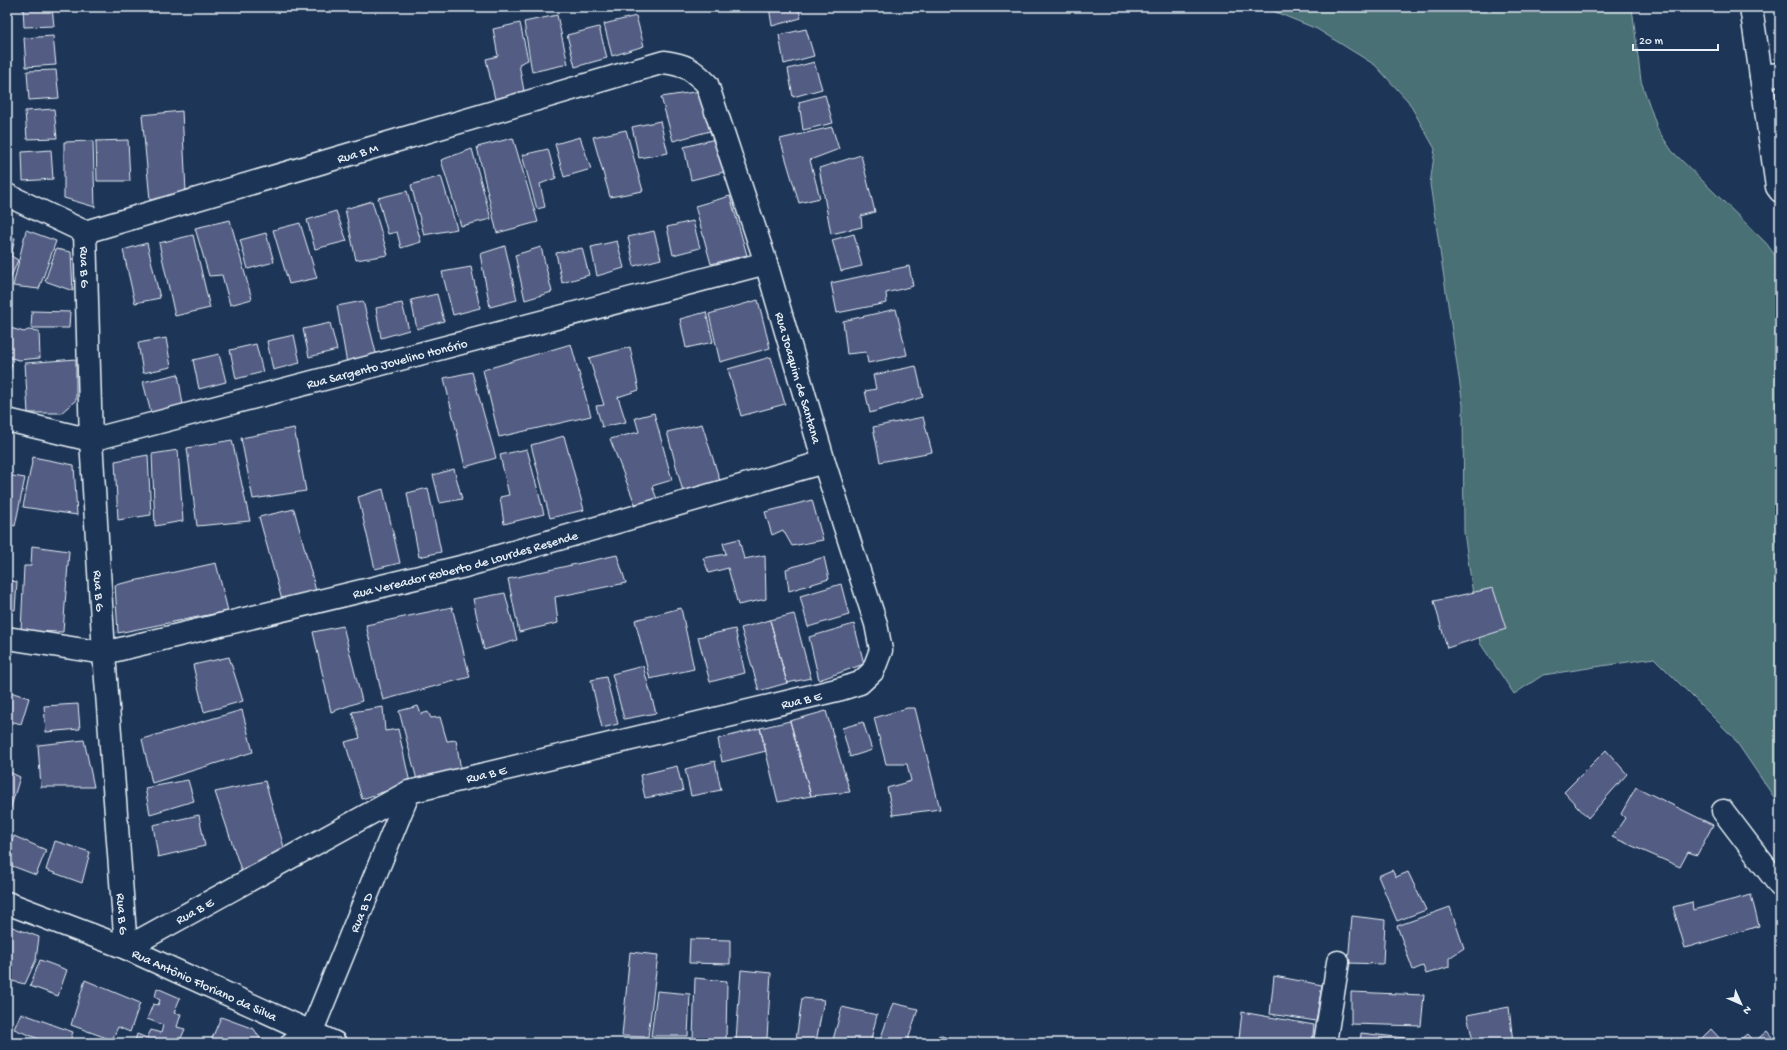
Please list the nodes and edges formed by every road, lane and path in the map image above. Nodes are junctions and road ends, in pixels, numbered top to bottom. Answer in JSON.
{"nodes":[{"id":1,"x":1751,"y":7,"type":"edge"},
{"id":2,"x":1771,"y":75,"type":"edge"},
{"id":3,"x":707,"y":84,"type":"joint"},
{"id":4,"x":1780,"y":191,"type":"edge"},
{"id":5,"x":7,"y":194,"type":"edge"},
{"id":6,"x":85,"y":232,"type":"junction"},
{"id":7,"x":766,"y":263,"type":"junction"},
{"id":8,"x":7,"y":420,"type":"edge"},
{"id":9,"x":91,"y":440,"type":"junction"},
{"id":10,"x":824,"y":462,"type":"junction"},
{"id":11,"x":7,"y":638,"type":"edge"},
{"id":12,"x":104,"y":653,"type":"junction"},
{"id":13,"x":872,"y":671,"type":"joint"},
{"id":14,"x":409,"y":792,"type":"junction"},
{"id":15,"x":1723,"y":811,"type":"dead end"},
{"id":16,"x":1780,"y":886,"type":"edge"},
{"id":17,"x":7,"y":903,"type":"edge"},
{"id":18,"x":126,"y":948,"type":"junction"},
{"id":19,"x":1338,"y":962,"type":"dead end"},
{"id":20,"x":311,"y":1033,"type":"junction"},
{"id":21,"x":292,"y":1043,"type":"edge"},
{"id":22,"x":335,"y":1043,"type":"edge"},
{"id":23,"x":1325,"y":1043,"type":"edge"}],
"edges":[{"from":1,"to":2,"type":"street"},
{"from":2,"to":4,"type":"street"},
{"from":3,"to":6,"type":"street","name":"Rua B M"},
{"from":3,"to":7,"type":"street","name":"Rua Joaquim de Santana"},
{"from":5,"to":6,"type":"street"},
{"from":6,"to":9,"type":"street","name":"Rua B G"},
{"from":7,"to":9,"type":"street","name":"Rua Sargento Jovelino Honório"},
{"from":7,"to":10,"type":"street","name":"Rua Joaquim de Santana"},
{"from":8,"to":9,"type":"street","name":"Rua Sargento Jovelino Honório"},
{"from":9,"to":12,"type":"street","name":"Rua B G"},
{"from":10,"to":12,"type":"street","name":"Rua Vereador Roberto de Lourdes Resende"},
{"from":10,"to":13,"type":"street","name":"Rua Joaquim de Santana"},
{"from":11,"to":12,"type":"street"},
{"from":12,"to":18,"type":"street","name":"Rua B G"},
{"from":13,"to":14,"type":"street","name":"Rua B E"},
{"from":14,"to":18,"type":"street","name":"Rua B E"},
{"from":14,"to":20,"type":"street","name":"Rua B D"},
{"from":15,"to":16,"type":"street"},
{"from":17,"to":18,"type":"street","name":"Rua Antônio Floriano da Silva"},
{"from":18,"to":20,"type":"street","name":"Rua Antônio Floriano da Silva"},
{"from":19,"to":23,"type":"street"},
{"from":20,"to":21,"type":"street"},
{"from":20,"to":22,"type":"street","name":"Rua Antônio Floriano da Silva"}]}
